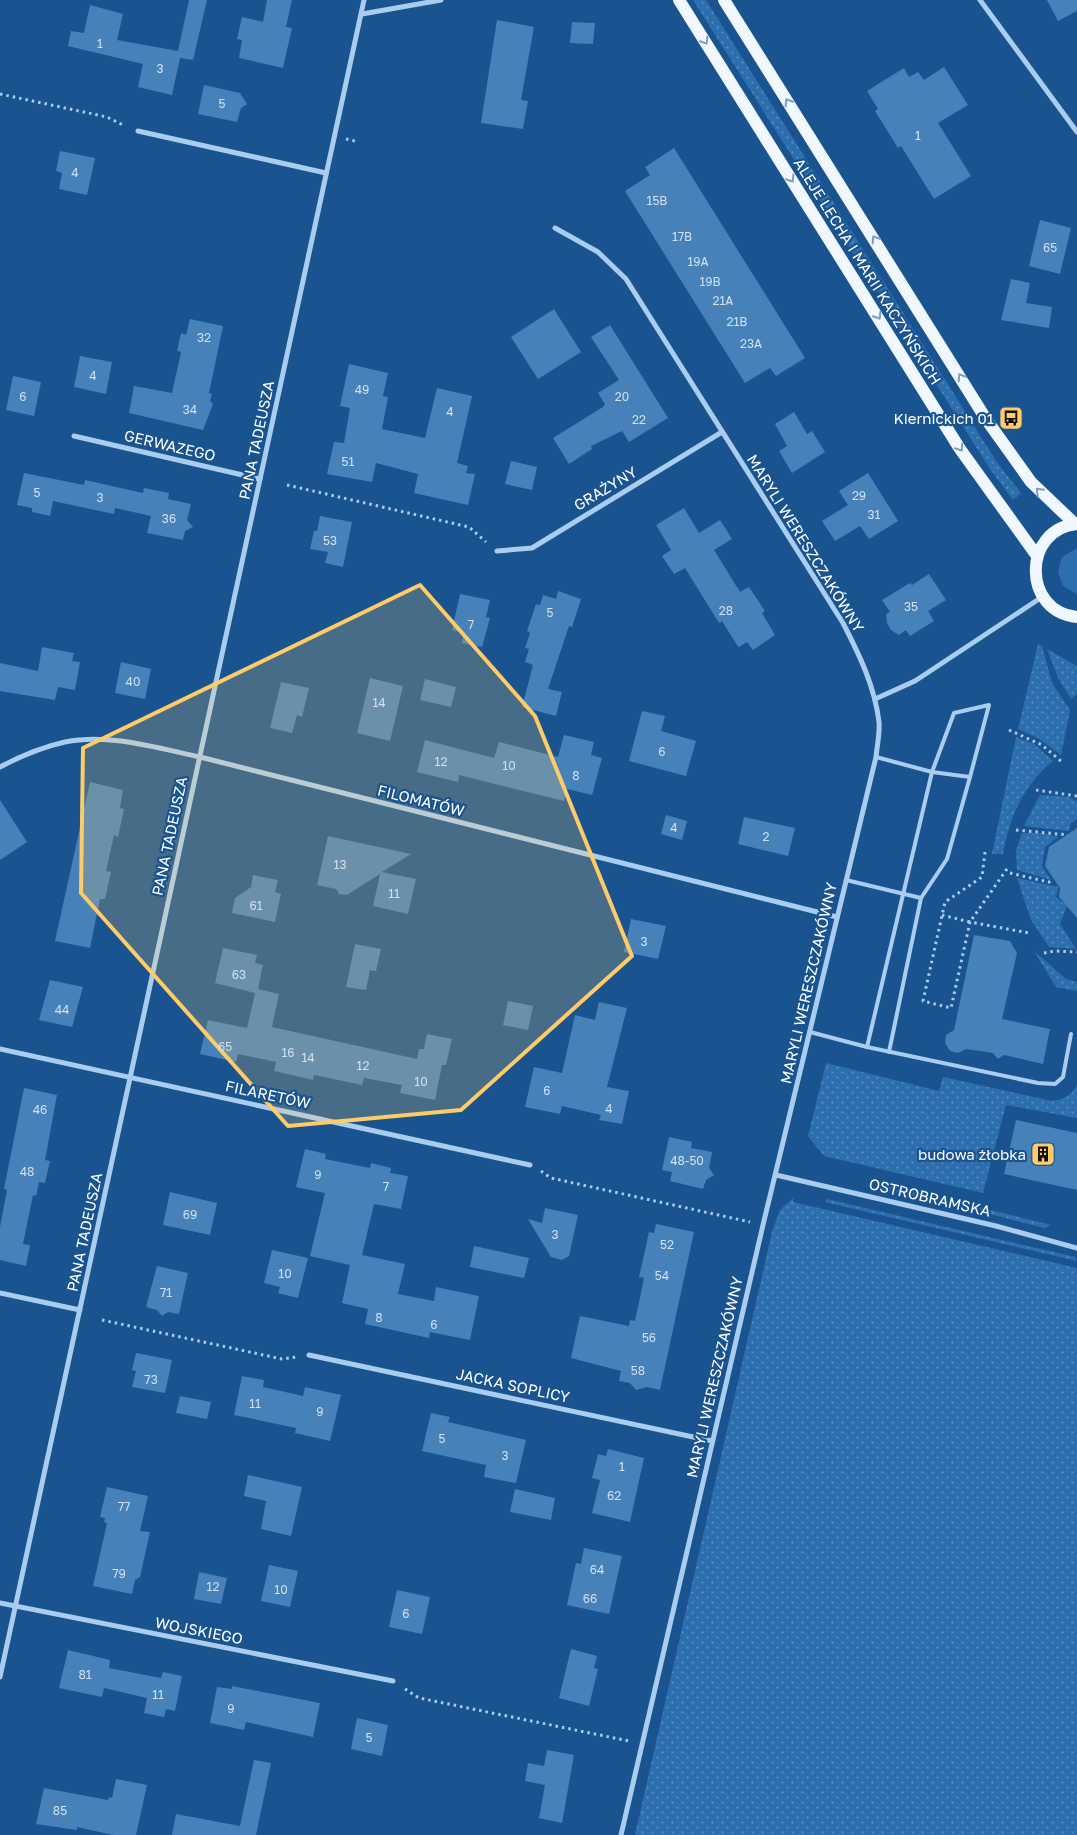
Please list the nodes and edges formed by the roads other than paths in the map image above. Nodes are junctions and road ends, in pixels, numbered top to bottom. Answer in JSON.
{"nodes":[{"id":1,"x":364,"y":0,"type":"edge"},
{"id":2,"x":441,"y":0,"type":"edge"},
{"id":3,"x":679,"y":0,"type":"edge"},
{"id":4,"x":724,"y":0,"type":"edge"},
{"id":5,"x":980,"y":0,"type":"edge"},
{"id":6,"x":362,"y":14,"type":"junction"},
{"id":7,"x":138,"y":131,"type":"road end"},
{"id":8,"x":1077,"y":132,"type":"edge"},
{"id":9,"x":326,"y":173,"type":"junction"},
{"id":10,"x":555,"y":228,"type":"dead end"},
{"id":11,"x":722,"y":432,"type":"junction"},
{"id":12,"x":74,"y":436,"type":"dead end"},
{"id":13,"x":260,"y":479,"type":"junction"},
{"id":14,"x":1076,"y":524,"type":"edge"},
{"id":15,"x":497,"y":551,"type":"road end"},
{"id":16,"x":1037,"y":556,"type":"junction"},
{"id":17,"x":1042,"y":597,"type":"junction"},
{"id":18,"x":1077,"y":617,"type":"edge"},
{"id":19,"x":875,"y":699,"type":"junction"},
{"id":20,"x":200,"y":757,"type":"junction"},
{"id":21,"x":876,"y":757,"type":"junction"},
{"id":22,"x":0,"y":767,"type":"edge"},
{"id":23,"x":932,"y":772,"type":"junction"},
{"id":24,"x":970,"y":777,"type":"junction"},
{"id":25,"x":846,"y":880,"type":"junction"},
{"id":26,"x":903,"y":895,"type":"junction"},
{"id":27,"x":921,"y":898,"type":"junction"},
{"id":28,"x":836,"y":917,"type":"junction"},
{"id":29,"x":810,"y":1032,"type":"junction"},
{"id":30,"x":1071,"y":1034,"type":"dead end"},
{"id":31,"x":866,"y":1048,"type":"junction"},
{"id":32,"x":0,"y":1049,"type":"edge"},
{"id":33,"x":889,"y":1052,"type":"junction"},
{"id":34,"x":129,"y":1077,"type":"junction"},
{"id":35,"x":530,"y":1164,"type":"road end"},
{"id":36,"x":776,"y":1175,"type":"junction"},
{"id":37,"x":1077,"y":1248,"type":"edge"},
{"id":38,"x":0,"y":1293,"type":"edge"},
{"id":39,"x":80,"y":1310,"type":"junction"},
{"id":40,"x":309,"y":1355,"type":"road end"},
{"id":41,"x":712,"y":1440,"type":"junction"},
{"id":42,"x":0,"y":1603,"type":"edge"},
{"id":43,"x":14,"y":1606,"type":"junction"},
{"id":44,"x":0,"y":1677,"type":"edge"},
{"id":45,"x":393,"y":1681,"type":"road end"},
{"id":46,"x":621,"y":1835,"type":"edge"}],
"edges":[{"from":1,"to":6,"type":"street","name":"PANA TADEUSZA"},
{"from":2,"to":6,"type":"street"},
{"from":3,"to":16,"type":"main road","name":"ALEJE LECHA I MARII KACZYŃSKICH","one_way":true},
{"from":14,"to":4,"type":"main road","name":"ALEJE LECHA I MARII KACZYŃSKICH","one_way":true},
{"from":5,"to":8,"type":"street"},
{"from":6,"to":9,"type":"street","name":"PANA TADEUSZA"},
{"from":7,"to":9,"type":"street"},
{"from":9,"to":13,"type":"street","name":"PANA TADEUSZA"},
{"from":10,"to":11,"type":"street","name":"MARYLI WERESZCZAKÓWNY"},
{"from":11,"to":15,"type":"street","name":"GRAŻYNY"},
{"from":11,"to":19,"type":"street","name":"MARYLI WERESZCZAKÓWNY"},
{"from":12,"to":13,"type":"street","name":"GERWAZEGO"},
{"from":13,"to":20,"type":"street","name":"PANA TADEUSZA"},
{"from":14,"to":16,"type":"main road"},
{"from":16,"to":17,"type":"main road"},
{"from":17,"to":18,"type":"main road"},
{"from":17,"to":19,"type":"street"},
{"from":19,"to":21,"type":"street","name":"MARYLI WERESZCZAKÓWNY"},
{"from":20,"to":22,"type":"street","name":"FILOMATÓW"},
{"from":20,"to":28,"type":"street","name":"FILOMATÓW"},
{"from":20,"to":34,"type":"street","name":"PANA TADEUSZA"},
{"from":21,"to":23,"type":"lane"},
{"from":21,"to":25,"type":"street","name":"MARYLI WERESZCZAKÓWNY"},
{"from":23,"to":24,"type":"lane"},
{"from":23,"to":24,"type":"lane"},
{"from":23,"to":26,"type":"lane"},
{"from":24,"to":27,"type":"lane"},
{"from":25,"to":26,"type":"lane"},
{"from":25,"to":28,"type":"street","name":"MARYLI WERESZCZAKÓWNY"},
{"from":26,"to":27,"type":"lane"},
{"from":26,"to":31,"type":"lane"},
{"from":27,"to":33,"type":"lane"},
{"from":28,"to":29,"type":"street","name":"MARYLI WERESZCZAKÓWNY"},
{"from":29,"to":31,"type":"lane"},
{"from":29,"to":36,"type":"street","name":"MARYLI WERESZCZAKÓWNY"},
{"from":30,"to":33,"type":"lane"},
{"from":31,"to":33,"type":"lane"},
{"from":32,"to":34,"type":"street","name":"FILARETÓW"},
{"from":34,"to":35,"type":"street","name":"FILARETÓW"},
{"from":34,"to":39,"type":"street","name":"PANA TADEUSZA"},
{"from":36,"to":37,"type":"street","name":"OSTROBRAMSKA"},
{"from":36,"to":41,"type":"street","name":"MARYLI WERESZCZAKÓWNY"},
{"from":38,"to":39,"type":"street"},
{"from":39,"to":43,"type":"street","name":"PANA TADEUSZA"},
{"from":40,"to":41,"type":"street","name":"JACKA SOPLICY"},
{"from":41,"to":46,"type":"street","name":"MARYLI WERESZCZAKÓWNY"},
{"from":42,"to":43,"type":"street","name":"WOJSKIEGO"},
{"from":43,"to":44,"type":"street","name":"PANA TADEUSZA"},
{"from":43,"to":45,"type":"street","name":"WOJSKIEGO"}]}
